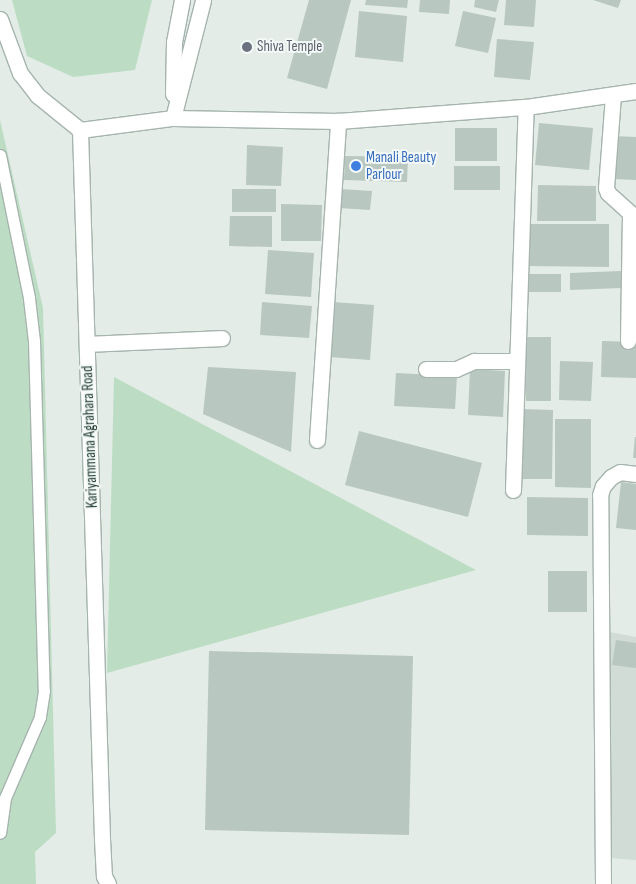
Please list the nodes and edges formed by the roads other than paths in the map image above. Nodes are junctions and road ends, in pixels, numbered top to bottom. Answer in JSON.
{"nodes":[{"id":1,"x":182,"y":0,"type":"edge"},
{"id":2,"x":203,"y":0,"type":"edge"},
{"id":3,"x":0,"y":19,"type":"edge"},
{"id":4,"x":636,"y":92,"type":"edge"},
{"id":5,"x":613,"y":95,"type":"junction"},
{"id":6,"x":526,"y":107,"type":"junction"},
{"id":7,"x":173,"y":118,"type":"junction"},
{"id":8,"x":338,"y":122,"type":"junction"},
{"id":9,"x":80,"y":130,"type":"junction"},
{"id":10,"x":0,"y":154,"type":"edge"},
{"id":11,"x":222,"y":338,"type":"dead end"},
{"id":12,"x":628,"y":341,"type":"dead end"},
{"id":13,"x":87,"y":344,"type":"junction"},
{"id":14,"x":517,"y":361,"type":"junction"},
{"id":15,"x":426,"y":369,"type":"dead end"},
{"id":16,"x":317,"y":440,"type":"dead end"},
{"id":17,"x":636,"y":474,"type":"edge"},
{"id":18,"x":513,"y":490,"type":"dead end"},
{"id":19,"x":0,"y":833,"type":"edge"},
{"id":20,"x":108,"y":884,"type":"edge"},
{"id":21,"x":603,"y":884,"type":"edge"}],
"edges":[{"from":1,"to":7,"type":"street"},
{"from":2,"to":7,"type":"street"},
{"from":3,"to":9,"type":"street"},
{"from":4,"to":5,"type":"street"},
{"from":5,"to":6,"type":"street"},
{"from":5,"to":12,"type":"street"},
{"from":6,"to":8,"type":"street"},
{"from":6,"to":14,"type":"street"},
{"from":7,"to":8,"type":"street"},
{"from":7,"to":9,"type":"street"},
{"from":8,"to":16,"type":"street"},
{"from":9,"to":13,"type":"street","name":"Kariyammana Agrahara Road"},
{"from":10,"to":19,"type":"lane"},
{"from":11,"to":13,"type":"street"},
{"from":13,"to":20,"type":"street","name":"Kariyammana Agrahara Road"},
{"from":14,"to":15,"type":"street"},
{"from":14,"to":18,"type":"street"},
{"from":17,"to":21,"type":"street"}]}
